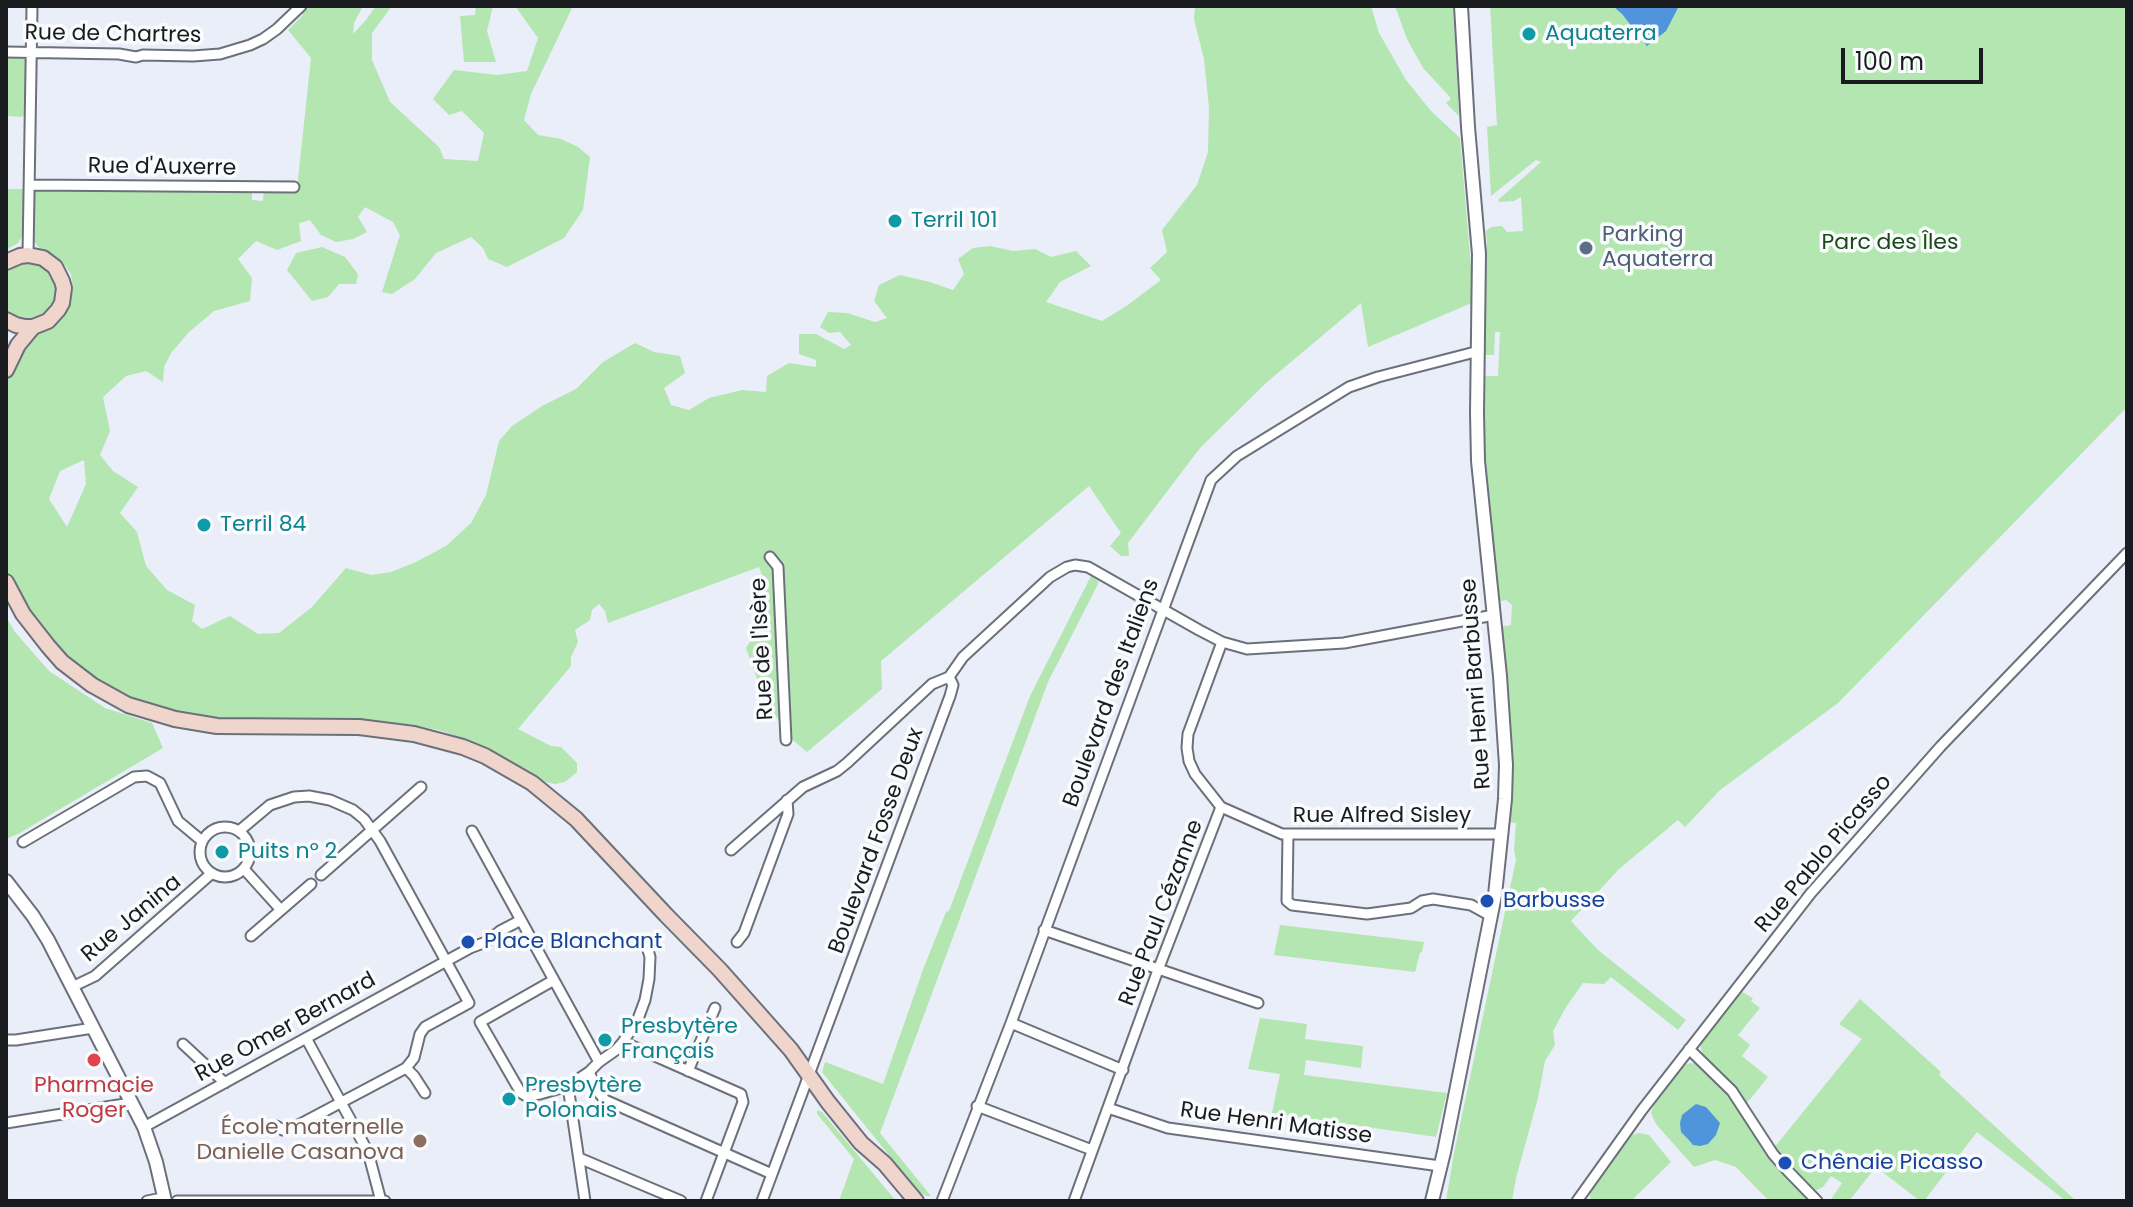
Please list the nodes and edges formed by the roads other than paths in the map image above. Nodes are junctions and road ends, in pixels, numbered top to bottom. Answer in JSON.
{"nodes":[{"id":1,"x":32,"y":6,"type":"edge"},
{"id":2,"x":301,"y":6,"type":"edge"},
{"id":3,"x":1461,"y":6,"type":"edge"},
{"id":4,"x":6,"y":52,"type":"edge"},
{"id":5,"x":31,"y":52,"type":"junction"},
{"id":6,"x":30,"y":185,"type":"junction"},
{"id":7,"x":294,"y":187,"type":"dead end"},
{"id":8,"x":28,"y":255,"type":"junction"},
{"id":9,"x":6,"y":262,"type":"edge"},
{"id":10,"x":6,"y":320,"type":"edge"},
{"id":11,"x":33,"y":327,"type":"junction"},
{"id":12,"x":1479,"y":351,"type":"junction"},
{"id":13,"x":6,"y":370,"type":"edge"},
{"id":14,"x":2127,"y":553,"type":"edge"},
{"id":15,"x":770,"y":557,"type":"dead end"},
{"id":16,"x":6,"y":582,"type":"edge"},
{"id":17,"x":1163,"y":609,"type":"junction"},
{"id":18,"x":1494,"y":615,"type":"junction"},
{"id":19,"x":1222,"y":642,"type":"junction"},
{"id":20,"x":949,"y":677,"type":"junction"},
{"id":21,"x":786,"y":740,"type":"dead end"},
{"id":22,"x":421,"y":787,"type":"dead end"},
{"id":23,"x":787,"y":800,"type":"junction"},
{"id":24,"x":1221,"y":807,"type":"junction"},
{"id":25,"x":239,"y":831,"type":"junction"},
{"id":26,"x":373,"y":831,"type":"junction"},
{"id":27,"x":472,"y":831,"type":"dead end"},
{"id":28,"x":1288,"y":834,"type":"junction"},
{"id":29,"x":1502,"y":834,"type":"junction"},
{"id":30,"x":202,"y":841,"type":"junction"},
{"id":31,"x":23,"y":842,"type":"dead end"},
{"id":32,"x":731,"y":850,"type":"dead end"},
{"id":33,"x":244,"y":869,"type":"junction"},
{"id":34,"x":212,"y":873,"type":"junction"},
{"id":35,"x":321,"y":875,"type":"dead end"},
{"id":36,"x":6,"y":881,"type":"edge"},
{"id":37,"x":311,"y":884,"type":"dead end"},
{"id":38,"x":281,"y":910,"type":"junction"},
{"id":39,"x":1491,"y":916,"type":"junction"},
{"id":40,"x":521,"y":920,"type":"junction"},
{"id":41,"x":1044,"y":930,"type":"junction"},
{"id":42,"x":251,"y":936,"type":"dead end"},
{"id":43,"x":645,"y":940,"type":"dead end"},
{"id":44,"x":737,"y":942,"type":"dead end"},
{"id":45,"x":446,"y":960,"type":"junction"},
{"id":46,"x":1158,"y":970,"type":"junction"},
{"id":47,"x":554,"y":980,"type":"junction"},
{"id":48,"x":72,"y":987,"type":"junction"},
{"id":49,"x":1258,"y":1003,"type":"dead end"},
{"id":50,"x":715,"y":1008,"type":"dead end"},
{"id":51,"x":1011,"y":1023,"type":"junction"},
{"id":52,"x":93,"y":1028,"type":"junction"},
{"id":53,"x":306,"y":1038,"type":"junction"},
{"id":54,"x":6,"y":1040,"type":"edge"},
{"id":55,"x":623,"y":1042,"type":"junction"},
{"id":56,"x":183,"y":1044,"type":"dead end"},
{"id":57,"x":1689,"y":1049,"type":"junction"},
{"id":58,"x":599,"y":1062,"type":"junction"},
{"id":59,"x":406,"y":1068,"type":"junction"},
{"id":60,"x":1123,"y":1070,"type":"junction"},
{"id":61,"x":688,"y":1071,"type":"junction"},
{"id":62,"x":589,"y":1072,"type":"junction"},
{"id":63,"x":809,"y":1077,"type":"junction"},
{"id":64,"x":225,"y":1083,"type":"junction"},
{"id":65,"x":568,"y":1086,"type":"junction"},
{"id":66,"x":425,"y":1093,"type":"dead end"},
{"id":67,"x":341,"y":1102,"type":"junction"},
{"id":68,"x":131,"y":1103,"type":"junction"},
{"id":69,"x":977,"y":1106,"type":"junction"},
{"id":70,"x":1108,"y":1108,"type":"junction"},
{"id":71,"x":6,"y":1123,"type":"edge"},
{"id":72,"x":276,"y":1126,"type":"dead end"},
{"id":73,"x":144,"y":1127,"type":"junction"},
{"id":74,"x":1092,"y":1150,"type":"junction"},
{"id":75,"x":725,"y":1153,"type":"junction"},
{"id":76,"x":579,"y":1158,"type":"junction"},
{"id":77,"x":1440,"y":1166,"type":"junction"},
{"id":78,"x":772,"y":1174,"type":"junction"},
{"id":79,"x":157,"y":1200,"type":"edge"},
{"id":80,"x":177,"y":1201,"type":"edge"},
{"id":81,"x":382,"y":1201,"type":"edge"},
{"id":82,"x":585,"y":1201,"type":"edge"},
{"id":83,"x":681,"y":1201,"type":"edge"},
{"id":84,"x":706,"y":1201,"type":"edge"},
{"id":85,"x":762,"y":1201,"type":"edge"},
{"id":86,"x":916,"y":1201,"type":"edge"},
{"id":87,"x":942,"y":1201,"type":"edge"},
{"id":88,"x":1074,"y":1201,"type":"edge"},
{"id":89,"x":1432,"y":1201,"type":"edge"},
{"id":90,"x":1577,"y":1201,"type":"edge"},
{"id":91,"x":1817,"y":1201,"type":"edge"}],
"edges":[{"from":1,"to":5,"type":"street"},
{"from":2,"to":5,"type":"street","name":"Rue de Chartres"},
{"from":3,"to":12,"type":"street","name":"Rue Henri Barbusse"},
{"from":4,"to":5,"type":"street","name":"Rue de Chartres"},
{"from":5,"to":6,"type":"street"},
{"from":6,"to":7,"type":"street","name":"Rue d'Auxerre"},
{"from":6,"to":8,"type":"street"},
{"from":8,"to":9,"type":"main road"},
{"from":8,"to":11,"type":"main road"},
{"from":10,"to":11,"type":"main road"},
{"from":11,"to":13,"type":"main road"},
{"from":12,"to":17,"type":"street","name":"Boulevard des Italiens"},
{"from":12,"to":18,"type":"street","name":"Rue Henri Barbusse"},
{"from":14,"to":57,"type":"street","name":"Rue Pablo Picasso"},
{"from":15,"to":21,"type":"street","name":"Rue de l'Isère"},
{"from":16,"to":63,"type":"main road"},
{"from":17,"to":19,"type":"street"},
{"from":17,"to":20,"type":"street"},
{"from":17,"to":41,"type":"street","name":"Boulevard des Italiens"},
{"from":18,"to":19,"type":"street"},
{"from":18,"to":29,"type":"street","name":"Rue Henri Barbusse"},
{"from":19,"to":24,"type":"street","name":"Rue Paul Cézanne"},
{"from":20,"to":23,"type":"street"},
{"from":20,"to":63,"type":"street","name":"Boulevard Fosse Deux"},
{"from":22,"to":26,"type":"street"},
{"from":23,"to":32,"type":"street"},
{"from":23,"to":44,"type":"street"},
{"from":24,"to":28,"type":"street","name":"Rue Alfred Sisley"},
{"from":24,"to":46,"type":"street","name":"Rue Paul Cézanne"},
{"from":25,"to":26,"type":"street"},
{"from":25,"to":30,"type":"street"},
{"from":25,"to":33,"type":"street"},
{"from":26,"to":35,"type":"street"},
{"from":26,"to":45,"type":"street"},
{"from":27,"to":40,"type":"street"},
{"from":28,"to":29,"type":"street","name":"Rue Alfred Sisley"},
{"from":28,"to":39,"type":"street"},
{"from":29,"to":39,"type":"street","name":"Rue Henri Barbusse"},
{"from":30,"to":31,"type":"street"},
{"from":30,"to":34,"type":"street","name":"Rue Janina"},
{"from":33,"to":34,"type":"street","name":"Rue Janina"},
{"from":33,"to":38,"type":"street"},
{"from":34,"to":48,"type":"street","name":"Rue Janina"},
{"from":36,"to":48,"type":"street"},
{"from":37,"to":38,"type":"street"},
{"from":38,"to":42,"type":"street"},
{"from":39,"to":77,"type":"street","name":"Rue Henri Barbusse"},
{"from":40,"to":45,"type":"street","name":"Rue Omer Bernard"},
{"from":40,"to":47,"type":"street"},
{"from":41,"to":46,"type":"street"},
{"from":41,"to":51,"type":"street","name":"Boulevard des Italiens"},
{"from":43,"to":55,"type":"street"},
{"from":45,"to":53,"type":"street","name":"Rue Omer Bernard"},
{"from":45,"to":59,"type":"street"},
{"from":46,"to":49,"type":"street"},
{"from":46,"to":60,"type":"street","name":"Rue Paul Cézanne"},
{"from":47,"to":58,"type":"street"},
{"from":47,"to":65,"type":"street"},
{"from":48,"to":52,"type":"street"},
{"from":50,"to":61,"type":"street"},
{"from":51,"to":60,"type":"street"},
{"from":51,"to":69,"type":"street","name":"Boulevard des Italiens"},
{"from":52,"to":54,"type":"street"},
{"from":52,"to":68,"type":"street"},
{"from":53,"to":64,"type":"street","name":"Rue Omer Bernard"},
{"from":53,"to":67,"type":"street"},
{"from":55,"to":58,"type":"street"},
{"from":55,"to":61,"type":"street"},
{"from":56,"to":64,"type":"street"},
{"from":57,"to":90,"type":"street","name":"Rue Pablo Picasso"},
{"from":57,"to":91,"type":"street"},
{"from":58,"to":62,"type":"street"},
{"from":59,"to":66,"type":"street"},
{"from":59,"to":67,"type":"street"},
{"from":60,"to":70,"type":"street","name":"Rue Paul Cézanne"},
{"from":61,"to":75,"type":"street"},
{"from":62,"to":65,"type":"street"},
{"from":62,"to":75,"type":"street"},
{"from":63,"to":78,"type":"street","name":"Boulevard Fosse Deux"},
{"from":63,"to":86,"type":"main road"},
{"from":64,"to":73,"type":"street","name":"Rue Omer Bernard"},
{"from":65,"to":76,"type":"street"},
{"from":67,"to":72,"type":"street"},
{"from":67,"to":81,"type":"street"},
{"from":68,"to":71,"type":"street"},
{"from":68,"to":73,"type":"street"},
{"from":69,"to":74,"type":"street"},
{"from":69,"to":87,"type":"street","name":"Boulevard des Italiens"},
{"from":70,"to":74,"type":"street","name":"Rue Paul Cézanne"},
{"from":70,"to":77,"type":"street","name":"Rue Henri Matisse"},
{"from":73,"to":79,"type":"street"},
{"from":74,"to":88,"type":"street","name":"Rue Paul Cézanne"},
{"from":75,"to":78,"type":"street"},
{"from":75,"to":84,"type":"street"},
{"from":76,"to":82,"type":"street"},
{"from":76,"to":83,"type":"street"},
{"from":77,"to":89,"type":"street","name":"Rue Henri Barbusse"},
{"from":78,"to":85,"type":"street","name":"Boulevard Fosse Deux"},
{"from":80,"to":81,"type":"street"}]}
